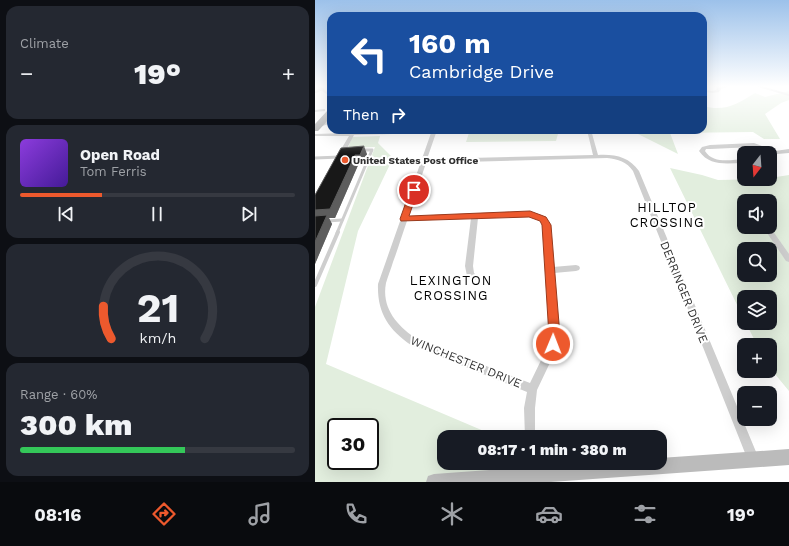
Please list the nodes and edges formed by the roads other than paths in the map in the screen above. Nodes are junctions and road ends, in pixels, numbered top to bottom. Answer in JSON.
{"nodes":[{"id":1,"x":327,"y":115,"type":"edge"},
{"id":2,"x":316,"y":125,"type":"edge"},
{"id":3,"x":332,"y":134,"type":"edge"},
{"id":4,"x":350,"y":134,"type":"edge"},
{"id":5,"x":433,"y":134,"type":"edge"},
{"id":6,"x":590,"y":134,"type":"edge"},
{"id":7,"x":315,"y":135,"type":"edge"},
{"id":8,"x":756,"y":146,"type":"edge"},
{"id":9,"x":357,"y":150,"type":"edge"},
{"id":10,"x":343,"y":151,"type":"junction"},
{"id":11,"x":350,"y":151,"type":"edge"},
{"id":12,"x":789,"y":152,"type":"edge"},
{"id":13,"x":777,"y":153,"type":"edge"},
{"id":14,"x":596,"y":156,"type":"junction"},
{"id":15,"x":340,"y":157,"type":"junction"},
{"id":16,"x":315,"y":158,"type":"edge"},
{"id":17,"x":424,"y":161,"type":"junction"},
{"id":18,"x":737,"y":161,"type":"edge"},
{"id":19,"x":336,"y":164,"type":"edge"},
{"id":20,"x":475,"y":216,"type":"junction"},
{"id":21,"x":404,"y":219,"type":"junction"},
{"id":22,"x":342,"y":220,"type":"junction"},
{"id":23,"x":322,"y":221,"type":"edge"},
{"id":24,"x":771,"y":234,"type":"edge"},
{"id":25,"x":789,"y":259,"type":"edge"},
{"id":26,"x":576,"y":268,"type":"dead end"},
{"id":27,"x":550,"y":270,"type":"junction"},
{"id":28,"x":474,"y":277,"type":"dead end"},
{"id":29,"x":315,"y":285,"type":"edge"},
{"id":30,"x":532,"y":389,"type":"junction"},
{"id":31,"x":530,"y":430,"type":"edge"},
{"id":32,"x":789,"y":457,"type":"edge"},
{"id":33,"x":753,"y":459,"type":"junction"},
{"id":34,"x":667,"y":463,"type":"edge"},
{"id":35,"x":523,"y":470,"type":"edge"},
{"id":36,"x":434,"y":482,"type":"edge"}],
"edges":[{"from":1,"to":2,"type":"highway"},
{"from":3,"to":7,"type":"street"},
{"from":4,"to":10,"type":"street"},
{"from":5,"to":17,"type":"street","name":"WINCHESTER DRIVE"},
{"from":6,"to":14,"type":"street"},
{"from":8,"to":18,"type":"street"},
{"from":9,"to":22,"type":"lane"},
{"from":10,"to":11,"type":"lane"},
{"from":10,"to":15,"type":"street"},
{"from":12,"to":13,"type":"street"},
{"from":14,"to":17,"type":"street","name":"DERRINGER DRIVE"},
{"from":14,"to":33,"type":"street","name":"DERRINGER DRIVE"},
{"from":15,"to":16,"type":"lane"},
{"from":15,"to":19,"type":"street"},
{"from":17,"to":21,"type":"street","name":"WINCHESTER DRIVE"},
{"from":20,"to":21,"type":"street"},
{"from":20,"to":27,"type":"street"},
{"from":20,"to":28,"type":"street"},
{"from":21,"to":30,"type":"street","name":"WINCHESTER DRIVE"},
{"from":22,"to":23,"type":"lane"},
{"from":22,"to":29,"type":"lane"},
{"from":24,"to":25,"type":"street"},
{"from":26,"to":27,"type":"street"},
{"from":27,"to":30,"type":"street"},
{"from":30,"to":31,"type":"street"},
{"from":32,"to":33,"type":"main road"},
{"from":33,"to":34,"type":"main road"},
{"from":35,"to":36,"type":"main road"}]}
